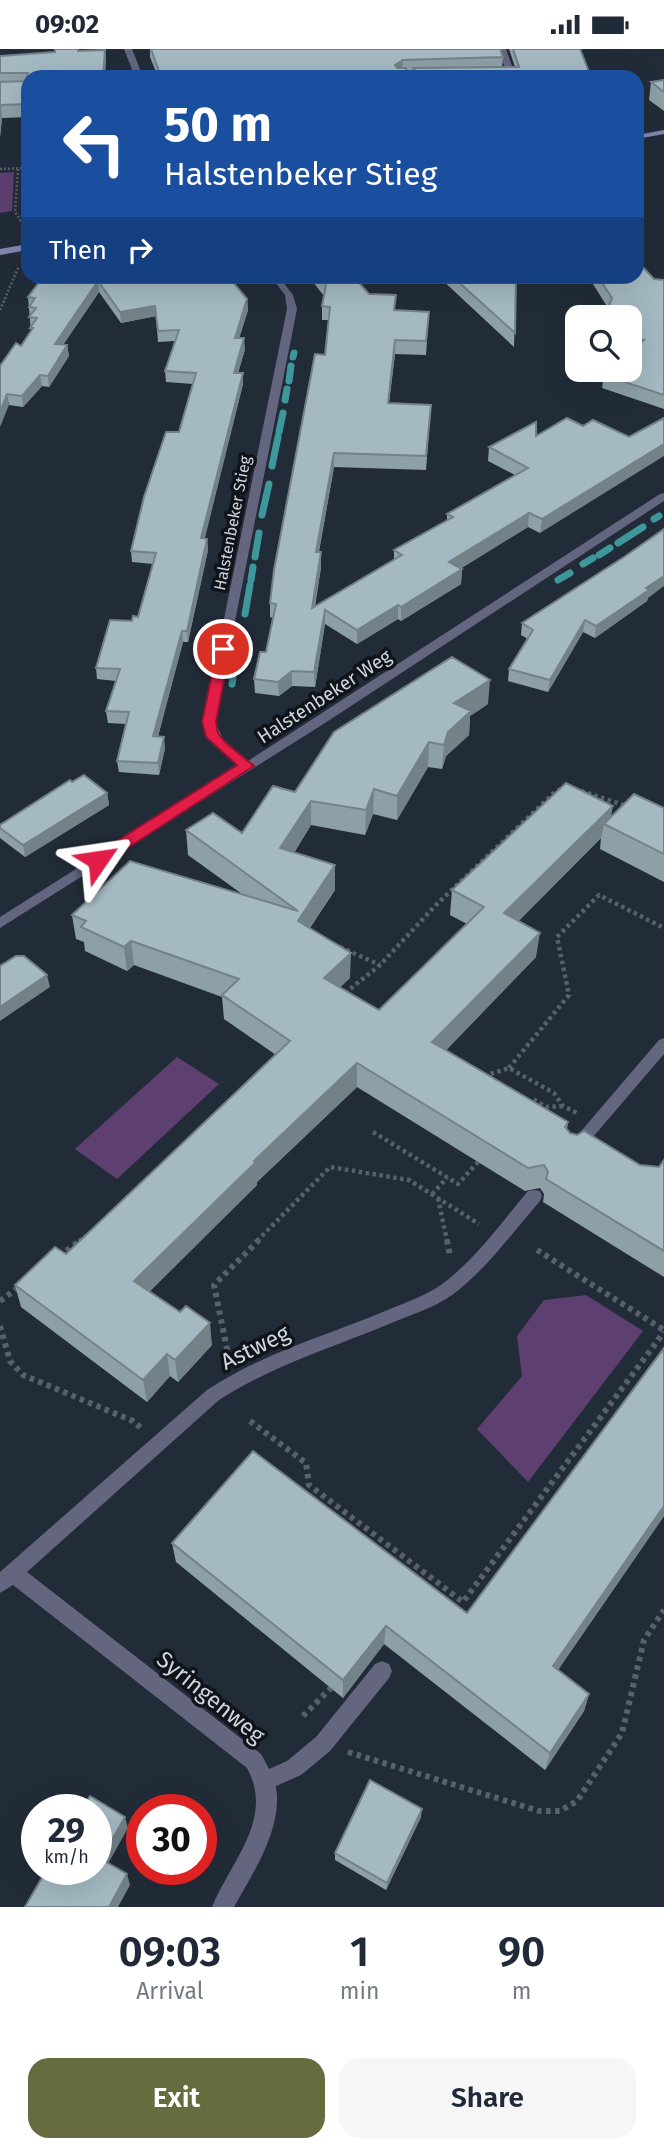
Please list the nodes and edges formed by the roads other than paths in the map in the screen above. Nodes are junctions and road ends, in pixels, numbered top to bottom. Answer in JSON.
{"nodes":[{"id":1,"x":128,"y":49,"type":"edge"},
{"id":2,"x":502,"y":49,"type":"edge"},
{"id":3,"x":136,"y":70,"type":"edge"},
{"id":4,"x":509,"y":70,"type":"edge"},
{"id":5,"x":664,"y":132,"type":"edge"},
{"id":6,"x":644,"y":136,"type":"edge"},
{"id":7,"x":21,"y":248,"type":"edge"},
{"id":8,"x":0,"y":252,"type":"edge"},
{"id":9,"x":280,"y":284,"type":"edge"},
{"id":10,"x":664,"y":496,"type":"edge"},
{"id":11,"x":247,"y":766,"type":"junction"},
{"id":12,"x":0,"y":922,"type":"edge"},
{"id":13,"x":664,"y":1044,"type":"edge"},
{"id":14,"x":572,"y":1150,"type":"edge"},
{"id":15,"x":534,"y":1196,"type":"edge"},
{"id":16,"x":7,"y":1578,"type":"edge"},
{"id":17,"x":382,"y":1671,"type":"dead end"},
{"id":18,"x":265,"y":1781,"type":"junction"},
{"id":19,"x":222,"y":1907,"type":"edge"}],
"edges":[{"from":1,"to":3,"type":"street"},
{"from":2,"to":4,"type":"street"},
{"from":5,"to":6,"type":"main road"},
{"from":7,"to":8,"type":"main road"},
{"from":9,"to":11,"type":"street","name":"Halstenbeker Stieg"},
{"from":10,"to":11,"type":"street","name":"Halstenbeker Weg"},
{"from":11,"to":12,"type":"street","name":"Halstenbeker Weg"},
{"from":13,"to":14,"type":"street"},
{"from":15,"to":16,"type":"street","name":"Astweg"},
{"from":16,"to":18,"type":"street","name":"Syringenweg"},
{"from":17,"to":18,"type":"street"},
{"from":18,"to":19,"type":"street"}]}
